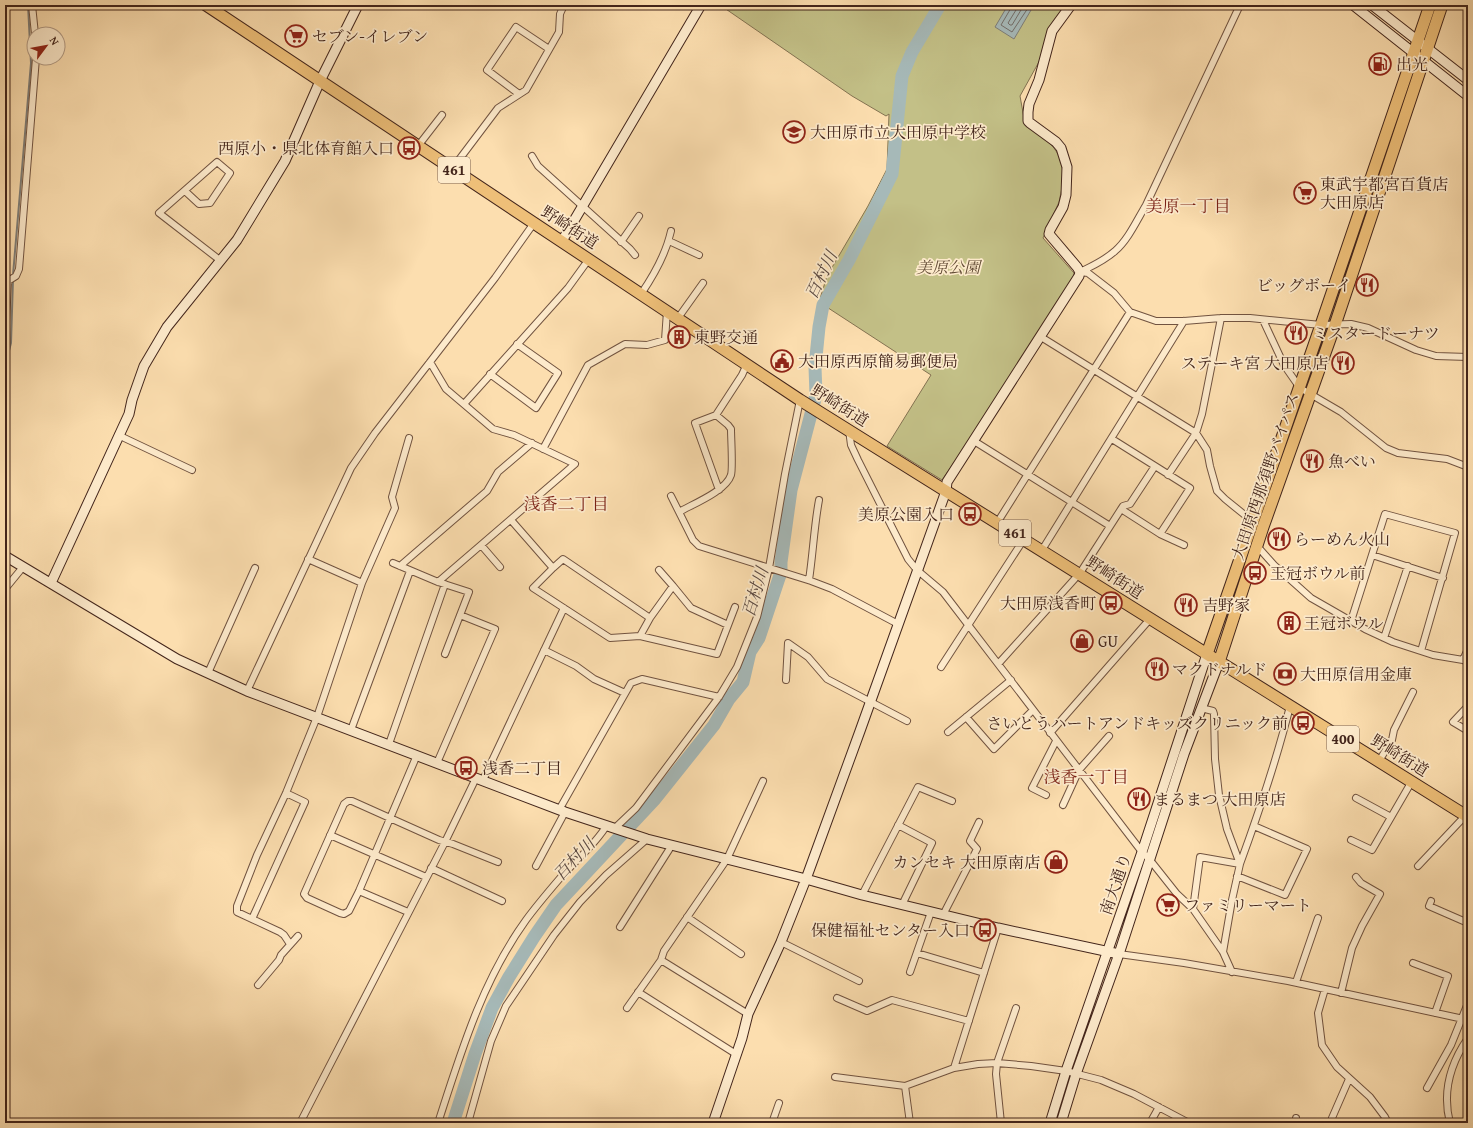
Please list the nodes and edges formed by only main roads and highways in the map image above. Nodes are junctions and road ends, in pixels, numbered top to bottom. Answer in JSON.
{"nodes":[{"id":1,"x":206,"y":5,"type":"edge"},
{"id":2,"x":1430,"y":5,"type":"edge"},
{"id":3,"x":1442,"y":5,"type":"edge"},
{"id":4,"x":1207,"y":654,"type":"junction"},
{"id":5,"x":1219,"y":662,"type":"junction"},
{"id":6,"x":1467,"y":816,"type":"edge"}],
"edges":[{"from":1,"to":4,"type":"highway","name":"野崎街道","number":"461"},
{"from":2,"to":4,"type":"highway","name":"大田原西那須野バイパス"},
{"from":3,"to":5,"type":"highway","name":"大田原西那須野バイパス"},
{"from":4,"to":5,"type":"highway","name":"野崎街道","number":"400"},
{"from":5,"to":6,"type":"highway","name":"野崎街道","number":"400"}]}
